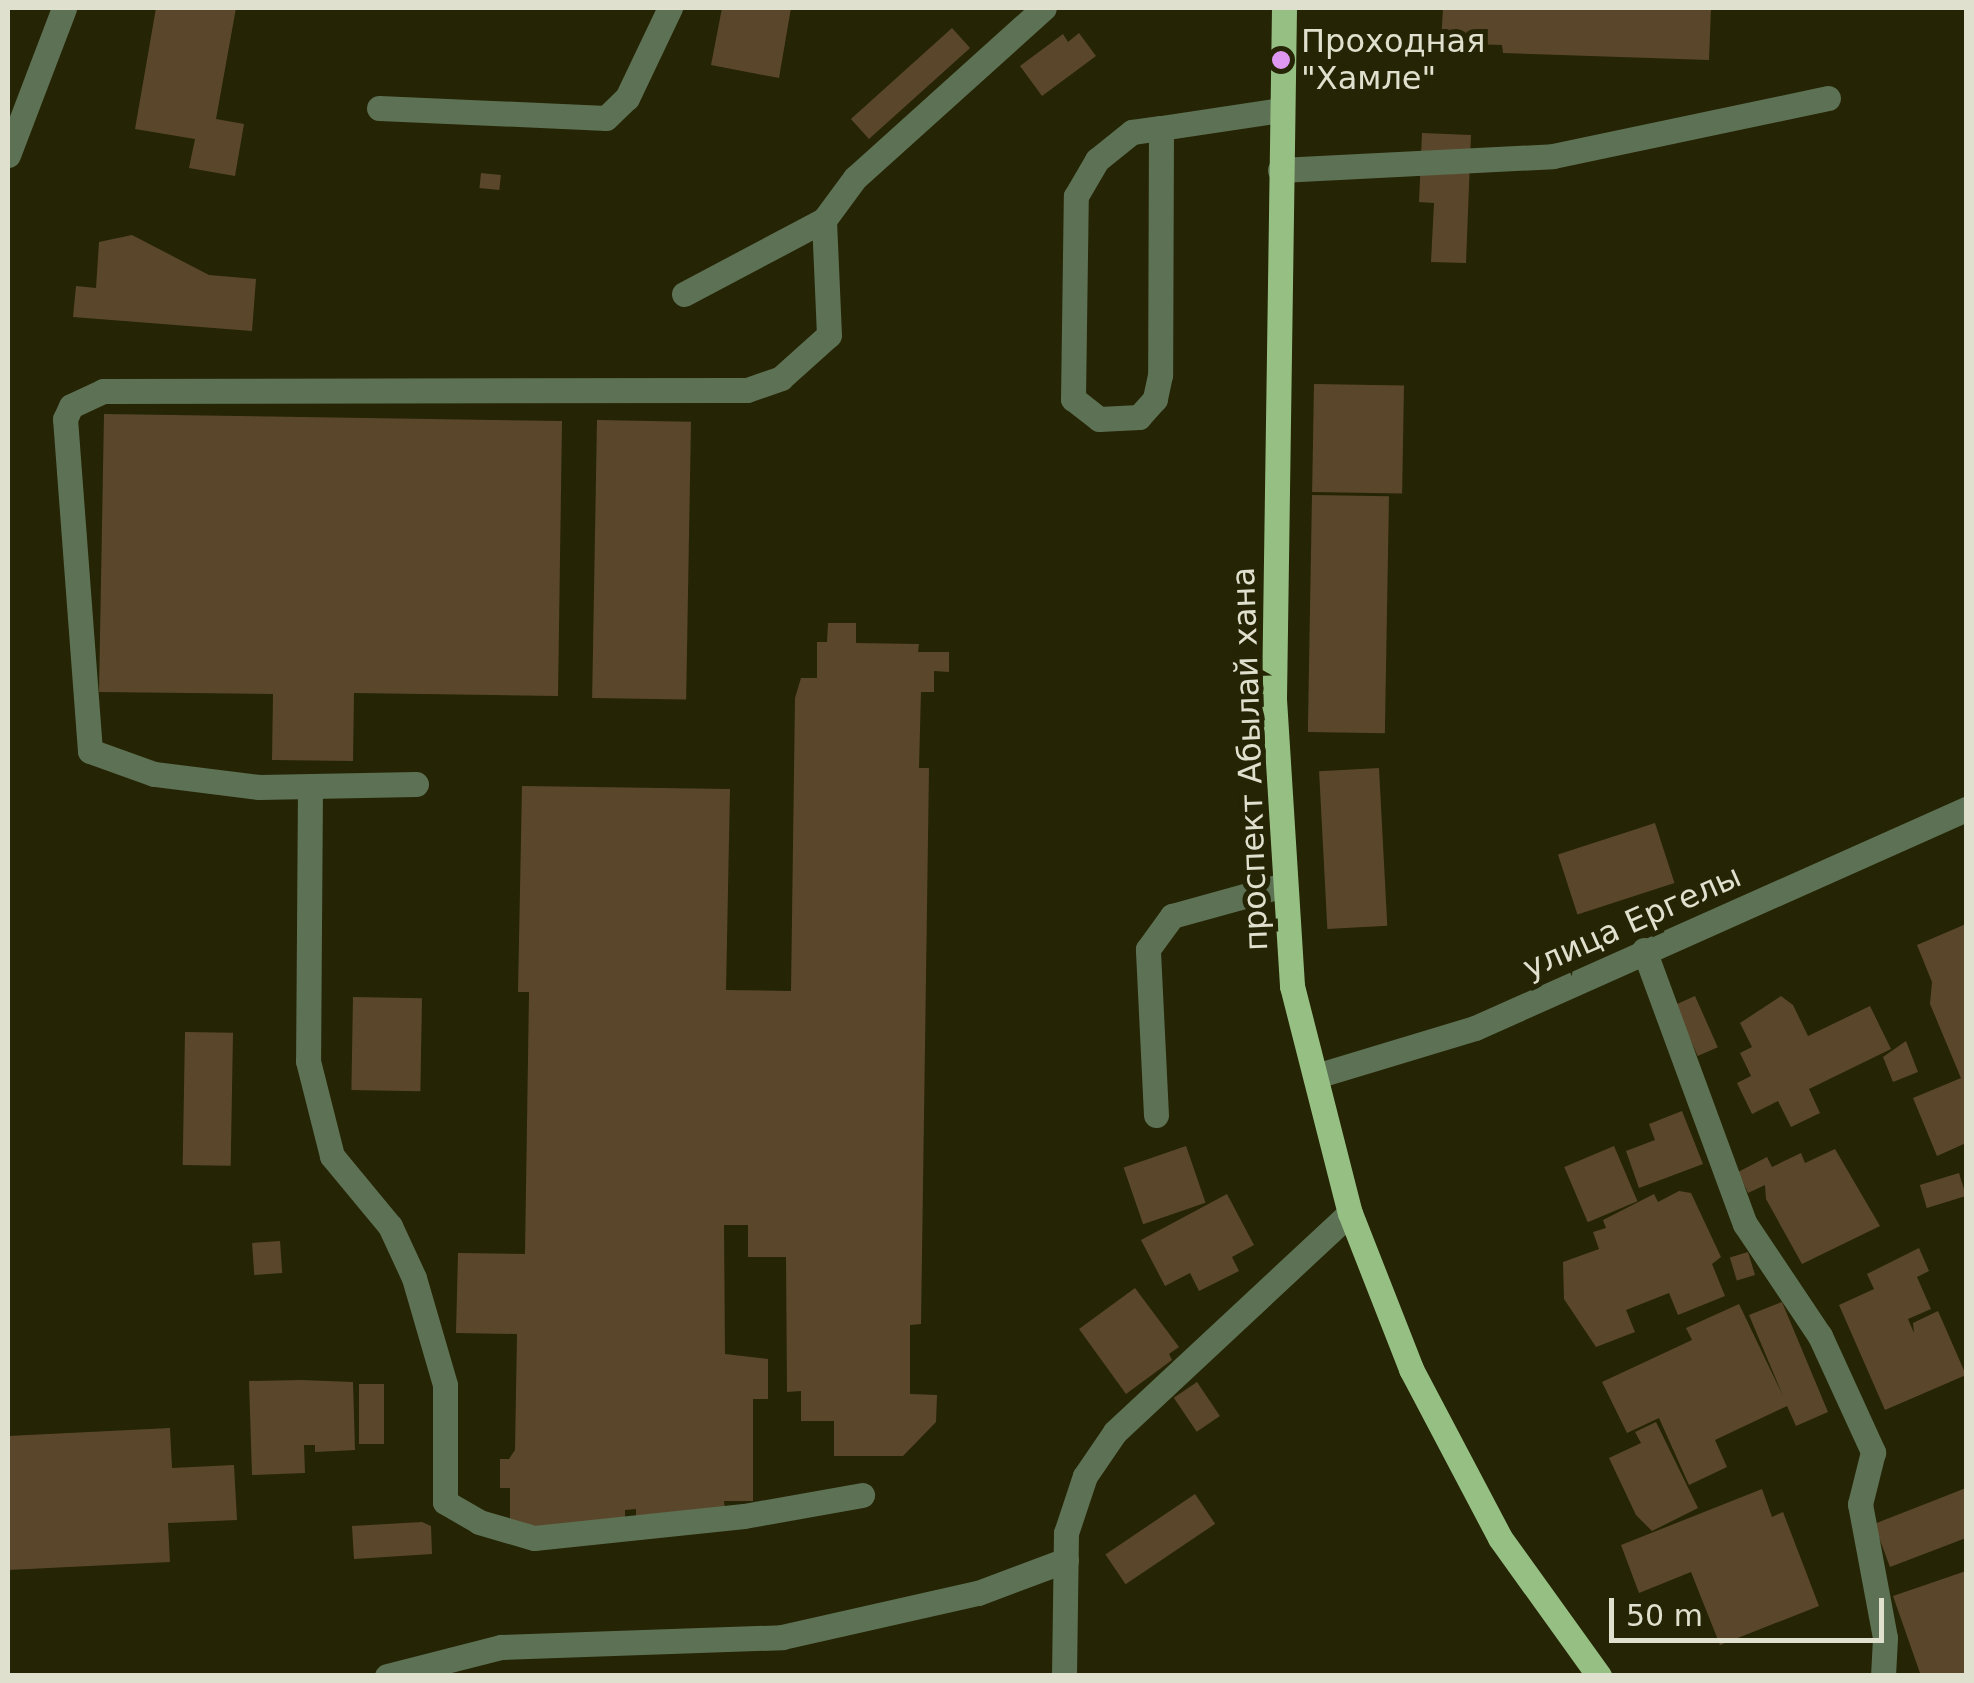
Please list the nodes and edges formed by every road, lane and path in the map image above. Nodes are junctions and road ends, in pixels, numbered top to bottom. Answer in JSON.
{"nodes":[{"id":1,"x":64,"y":8,"type":"edge"},
{"id":2,"x":670,"y":8,"type":"edge"},
{"id":3,"x":1044,"y":8,"type":"edge"},
{"id":4,"x":1279,"y":8,"type":"edge"},
{"id":5,"x":1828,"y":98,"type":"dead end"},
{"id":6,"x":379,"y":108,"type":"dead end"},
{"id":7,"x":1280,"y":110,"type":"junction"},
{"id":8,"x":1161,"y":128,"type":"junction"},
{"id":9,"x":8,"y":155,"type":"edge"},
{"id":10,"x":1280,"y":170,"type":"junction"},
{"id":11,"x":824,"y":220,"type":"junction"},
{"id":12,"x":684,"y":294,"type":"dead end"},
{"id":13,"x":416,"y":784,"type":"dead end"},
{"id":14,"x":310,"y":786,"type":"junction"},
{"id":15,"x":1966,"y":809,"type":"edge"},
{"id":16,"x":1284,"y":885,"type":"junction"},
{"id":17,"x":1644,"y":950,"type":"junction"},
{"id":18,"x":1316,"y":1076,"type":"junction"},
{"id":19,"x":1156,"y":1115,"type":"dead end"},
{"id":20,"x":1350,"y":1213,"type":"junction"},
{"id":21,"x":862,"y":1494,"type":"dead end"},
{"id":22,"x":1066,"y":1560,"type":"junction"},
{"id":23,"x":387,"y":1676,"type":"edge"},
{"id":24,"x":1064,"y":1676,"type":"edge"},
{"id":25,"x":1599,"y":1676,"type":"edge"},
{"id":26,"x":1883,"y":1676,"type":"edge"}],
"edges":[{"from":1,"to":9,"type":"street"},
{"from":2,"to":6,"type":"street"},
{"from":3,"to":11,"type":"street"},
{"from":4,"to":7,"type":"main road","name":"проспект Абылай хана"},
{"from":5,"to":10,"type":"street"},
{"from":7,"to":8,"type":"street"},
{"from":7,"to":10,"type":"main road","name":"проспект Абылай хана"},
{"from":8,"to":8,"type":"street"},
{"from":10,"to":16,"type":"main road","name":"проспект Абылай хана"},
{"from":11,"to":12,"type":"street"},
{"from":11,"to":14,"type":"street"},
{"from":13,"to":14,"type":"street"},
{"from":14,"to":21,"type":"street"},
{"from":15,"to":17,"type":"street","name":"улица Ергелы"},
{"from":16,"to":18,"type":"main road","name":"проспект Абылай хана"},
{"from":16,"to":19,"type":"street"},
{"from":17,"to":18,"type":"street","name":"улица Ергелы"},
{"from":17,"to":26,"type":"street"},
{"from":18,"to":20,"type":"main road","name":"проспект Абылай хана"},
{"from":20,"to":22,"type":"street"},
{"from":20,"to":25,"type":"main road","name":"проспект Абылай хана"},
{"from":22,"to":23,"type":"street"},
{"from":22,"to":24,"type":"street"}]}
